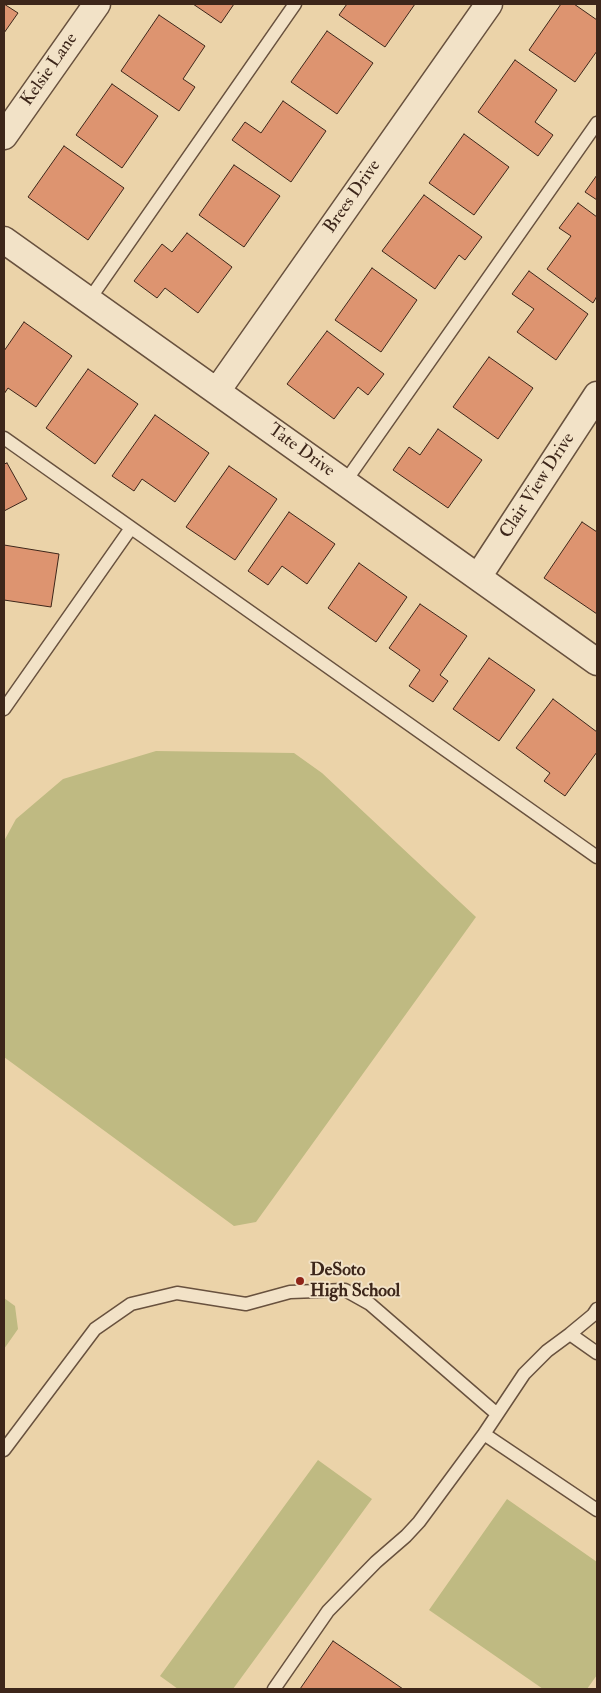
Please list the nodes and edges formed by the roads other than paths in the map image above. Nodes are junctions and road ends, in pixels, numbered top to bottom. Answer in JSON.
{"nodes":[{"id":1,"x":97,"y":4,"type":"edge"},
{"id":2,"x":295,"y":4,"type":"edge"},
{"id":3,"x":489,"y":4,"type":"edge"},
{"id":4,"x":597,"y":123,"type":"edge"},
{"id":5,"x":4,"y":136,"type":"edge"},
{"id":6,"x":4,"y":240,"type":"edge"},
{"id":7,"x":89,"y":300,"type":"junction"},
{"id":8,"x":217,"y":391,"type":"junction"},
{"id":9,"x":597,"y":395,"type":"edge"},
{"id":10,"x":4,"y":438,"type":"edge"},
{"id":11,"x":344,"y":482,"type":"junction"},
{"id":12,"x":131,"y":528,"type":"junction"},
{"id":13,"x":478,"y":577,"type":"junction"},
{"id":14,"x":597,"y":662,"type":"edge"},
{"id":15,"x":4,"y":709,"type":"edge"},
{"id":16,"x":597,"y":857,"type":"edge"},
{"id":17,"x":597,"y":1308,"type":"edge"},
{"id":18,"x":570,"y":1334,"type":"junction"},
{"id":19,"x":597,"y":1353,"type":"edge"},
{"id":20,"x":497,"y":1414,"type":"junction"},
{"id":21,"x":484,"y":1434,"type":"junction"},
{"id":22,"x":4,"y":1450,"type":"edge"},
{"id":23,"x":597,"y":1510,"type":"edge"},
{"id":24,"x":274,"y":1689,"type":"edge"}],
"edges":[{"from":1,"to":5,"type":"street","name":"Kelsie Lane"},
{"from":2,"to":7,"type":"lane"},
{"from":3,"to":8,"type":"street","name":"Brees Drive"},
{"from":4,"to":11,"type":"lane"},
{"from":6,"to":7,"type":"street","name":"Tate Drive"},
{"from":7,"to":8,"type":"street","name":"Tate Drive"},
{"from":8,"to":11,"type":"street","name":"Tate Drive"},
{"from":9,"to":13,"type":"street","name":"Clair View Drive"},
{"from":10,"to":12,"type":"lane"},
{"from":11,"to":13,"type":"street","name":"Tate Drive"},
{"from":12,"to":15,"type":"lane"},
{"from":12,"to":16,"type":"lane"},
{"from":13,"to":14,"type":"street","name":"Tate Drive"},
{"from":17,"to":18,"type":"lane"},
{"from":18,"to":19,"type":"lane"},
{"from":18,"to":20,"type":"lane"},
{"from":20,"to":21,"type":"lane"},
{"from":20,"to":22,"type":"lane"},
{"from":21,"to":23,"type":"lane"},
{"from":21,"to":24,"type":"lane"}]}
